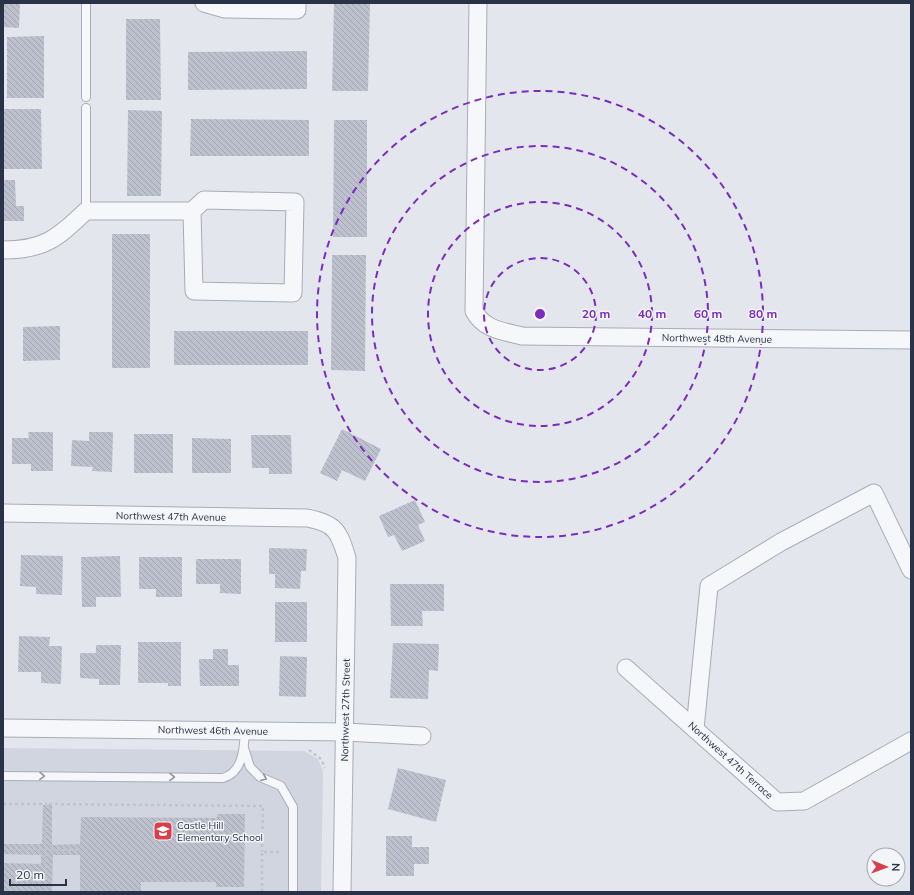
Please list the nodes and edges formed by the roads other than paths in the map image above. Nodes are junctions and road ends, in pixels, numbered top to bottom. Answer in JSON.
{"nodes":[{"id":1,"x":86,"y":3,"type":"edge"},
{"id":2,"x":204,"y":3,"type":"edge"},
{"id":3,"x":297,"y":3,"type":"edge"},
{"id":4,"x":478,"y":3,"type":"edge"},
{"id":5,"x":86,"y":97,"type":"dead end"},
{"id":6,"x":86,"y":108,"type":"dead end"},
{"id":7,"x":86,"y":211,"type":"junction"},
{"id":8,"x":192,"y":211,"type":"junction"},
{"id":9,"x":3,"y":250,"type":"edge"},
{"id":10,"x":911,"y":340,"type":"edge"},
{"id":11,"x":3,"y":513,"type":"edge"},
{"id":12,"x":335,"y":530,"type":"joint"},
{"id":13,"x":911,"y":570,"type":"edge"},
{"id":14,"x":626,"y":668,"type":"dead end"},
{"id":15,"x":3,"y":728,"type":"edge"},
{"id":16,"x":695,"y":729,"type":"junction"},
{"id":17,"x":345,"y":732,"type":"junction"},
{"id":18,"x":422,"y":736,"type":"dead end"},
{"id":19,"x":244,"y":739,"type":"junction"},
{"id":20,"x":911,"y":741,"type":"edge"},
{"id":21,"x":3,"y":776,"type":"edge"},
{"id":22,"x":293,"y":892,"type":"edge"},
{"id":23,"x":342,"y":892,"type":"edge"}],
"edges":[{"from":1,"to":5,"type":"lane"},
{"from":2,"to":3,"type":"street"},
{"from":4,"to":10,"type":"street","name":"Northwest 48th Avenue"},
{"from":6,"to":7,"type":"lane"},
{"from":7,"to":8,"type":"street"},
{"from":7,"to":9,"type":"street"},
{"from":8,"to":8,"type":"street"},
{"from":11,"to":12,"type":"street","name":"Northwest 47th Avenue"},
{"from":12,"to":17,"type":"street","name":"Northwest 27th Street"},
{"from":13,"to":16,"type":"street"},
{"from":14,"to":16,"type":"street","name":"Northwest 47th Terrace"},
{"from":15,"to":19,"type":"street","name":"Northwest 46th Avenue"},
{"from":16,"to":20,"type":"street","name":"Northwest 47th Terrace"},
{"from":17,"to":18,"type":"street","name":"Northwest 46th Avenue"},
{"from":17,"to":19,"type":"street","name":"Northwest 46th Avenue"},
{"from":17,"to":23,"type":"street","name":"Northwest 27th Street"},
{"from":21,"to":19,"type":"lane","one_way":true},
{"from":19,"to":22,"type":"lane","one_way":true}]}
